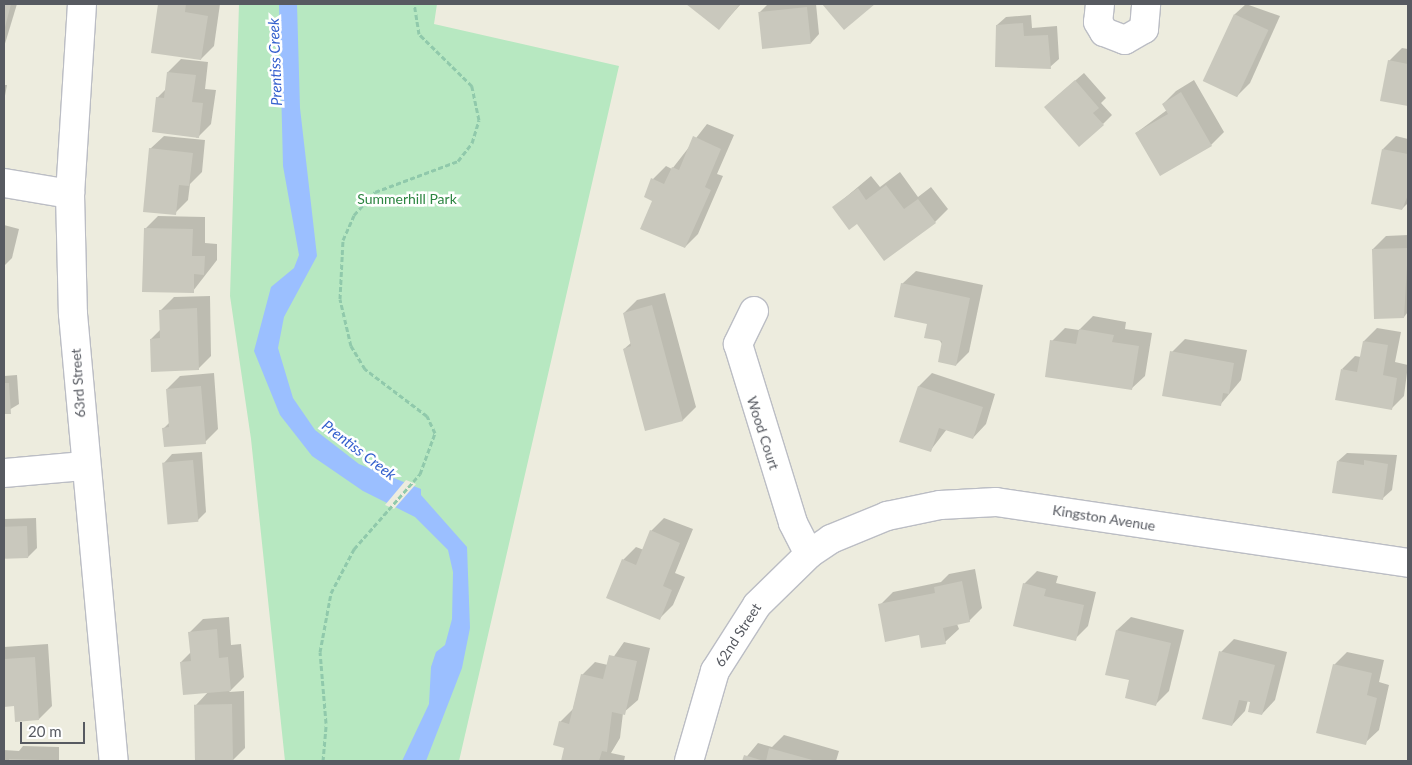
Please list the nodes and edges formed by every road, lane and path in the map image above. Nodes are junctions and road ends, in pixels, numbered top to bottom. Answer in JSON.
{"nodes":[{"id":1,"x":82,"y":4,"type":"edge"},
{"id":2,"x":414,"y":4,"type":"edge"},
{"id":3,"x":1100,"y":4,"type":"edge"},
{"id":4,"x":1146,"y":4,"type":"edge"},
{"id":5,"x":4,"y":183,"type":"edge"},
{"id":6,"x":70,"y":194,"type":"junction"},
{"id":7,"x":754,"y":311,"type":"dead end"},
{"id":8,"x":84,"y":466,"type":"junction"},
{"id":9,"x":4,"y":473,"type":"edge"},
{"id":10,"x":808,"y":554,"type":"junction"},
{"id":11,"x":1408,"y":563,"type":"edge"},
{"id":12,"x":114,"y":761,"type":"edge"},
{"id":13,"x":324,"y":761,"type":"edge"},
{"id":14,"x":689,"y":761,"type":"edge"}],
"edges":[{"from":1,"to":6,"type":"street","name":"63rd Street"},
{"from":2,"to":13,"type":"path"},
{"from":3,"to":4,"type":"street"},
{"from":5,"to":6,"type":"street"},
{"from":6,"to":8,"type":"street","name":"63rd Street"},
{"from":7,"to":10,"type":"street","name":"Wood Court"},
{"from":8,"to":9,"type":"street"},
{"from":8,"to":12,"type":"street","name":"63rd Street"},
{"from":10,"to":11,"type":"street","name":"Kingston Avenue"},
{"from":10,"to":14,"type":"street","name":"62nd Street"}]}
